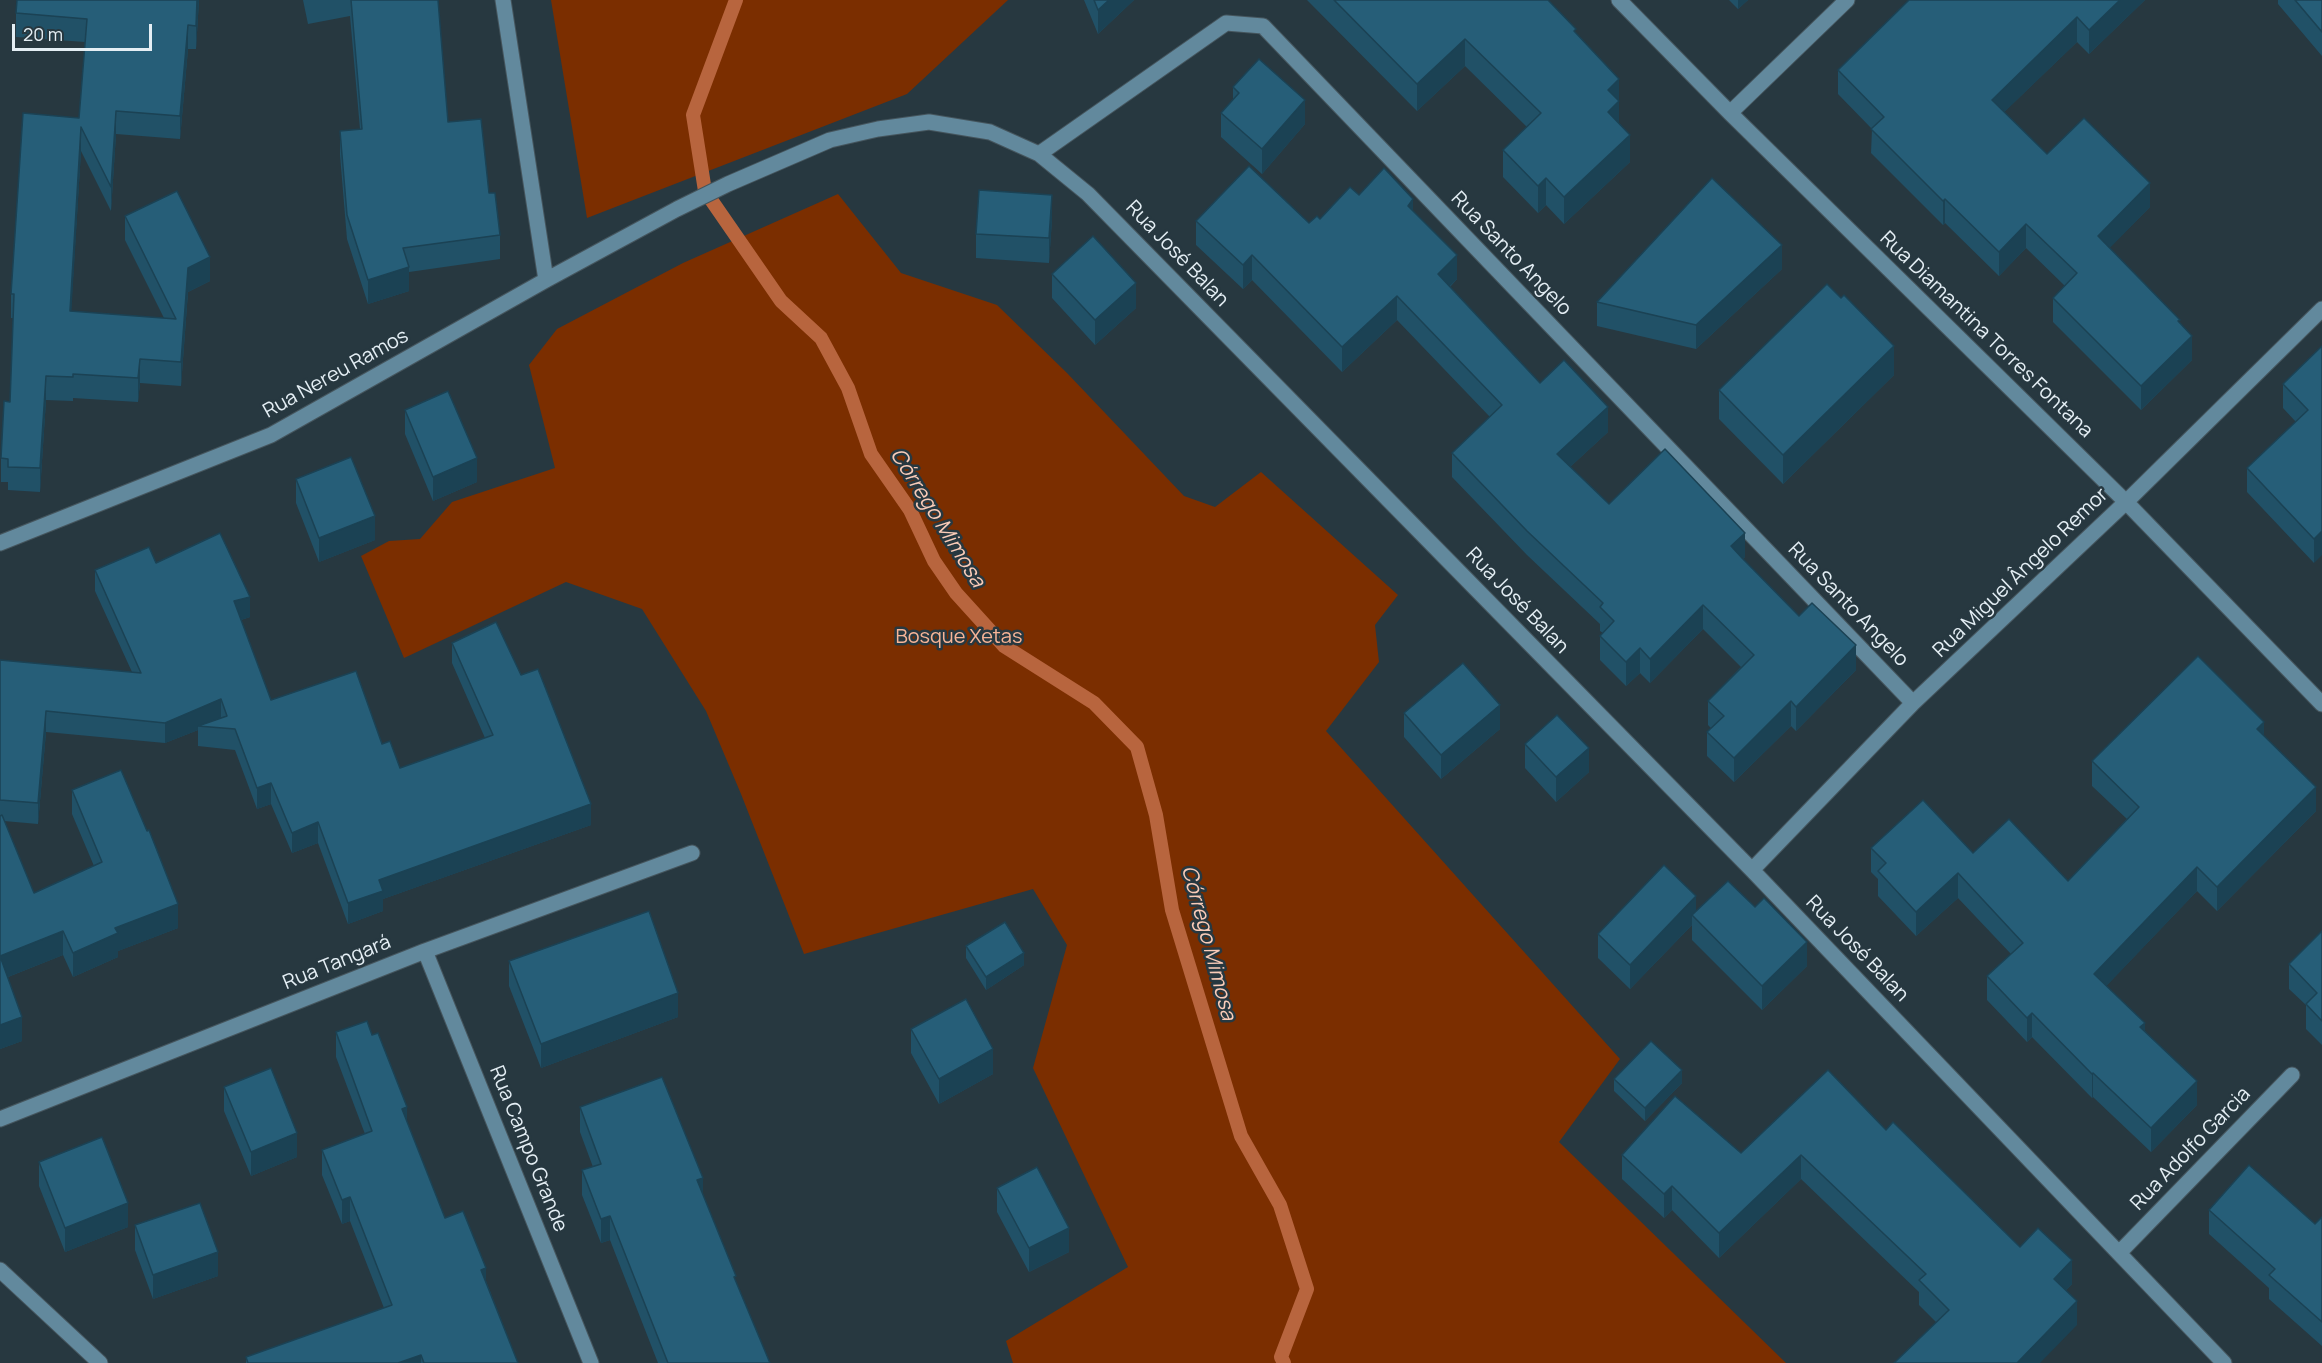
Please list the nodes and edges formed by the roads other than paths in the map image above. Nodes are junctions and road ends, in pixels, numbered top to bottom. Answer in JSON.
{"nodes":[{"id":1,"x":503,"y":0,"type":"edge"},
{"id":2,"x":1618,"y":0,"type":"edge"},
{"id":3,"x":1847,"y":0,"type":"edge"},
{"id":4,"x":1730,"y":113,"type":"junction"},
{"id":5,"x":1039,"y":154,"type":"junction"},
{"id":6,"x":677,"y":209,"type":"joint"},
{"id":7,"x":546,"y":280,"type":"junction"},
{"id":8,"x":2322,"y":309,"type":"edge"},
{"id":9,"x":2126,"y":502,"type":"junction"},
{"id":10,"x":0,"y":543,"type":"edge"},
{"id":11,"x":1913,"y":703,"type":"junction"},
{"id":12,"x":2322,"y":704,"type":"edge"},
{"id":13,"x":692,"y":853,"type":"dead end"},
{"id":14,"x":1752,"y":870,"type":"junction"},
{"id":15,"x":425,"y":951,"type":"junction"},
{"id":16,"x":2292,"y":1074,"type":"dead end"},
{"id":17,"x":0,"y":1119,"type":"edge"},
{"id":18,"x":2120,"y":1252,"type":"junction"},
{"id":19,"x":0,"y":1270,"type":"edge"},
{"id":20,"x":100,"y":1363,"type":"edge"},
{"id":21,"x":591,"y":1363,"type":"edge"},
{"id":22,"x":2224,"y":1363,"type":"edge"}],
"edges":[{"from":1,"to":7,"type":"street"},
{"from":2,"to":4,"type":"street","name":"Rua Diamantina Torres Fontana"},
{"from":3,"to":4,"type":"street"},
{"from":4,"to":9,"type":"street","name":"Rua Diamantina Torres Fontana"},
{"from":5,"to":6,"type":"street","name":"Rua José Balan"},
{"from":5,"to":11,"type":"street","name":"Rua Santo Angelo"},
{"from":5,"to":14,"type":"street","name":"Rua José Balan"},
{"from":6,"to":7,"type":"street","name":"Rua Nereu Ramos"},
{"from":7,"to":10,"type":"street","name":"Rua Nereu Ramos"},
{"from":8,"to":9,"type":"street","name":"Rua Miguel Ângelo Remor"},
{"from":9,"to":11,"type":"street","name":"Rua Miguel Ângelo Remor"},
{"from":9,"to":12,"type":"street","name":"Rua Diamantina Torres Fontana"},
{"from":11,"to":14,"type":"street","name":"Rua Miguel Ângelo Remor"},
{"from":13,"to":15,"type":"street","name":"Rua Tangará"},
{"from":14,"to":18,"type":"street","name":"Rua José Balan"},
{"from":15,"to":17,"type":"street","name":"Rua Tangará"},
{"from":15,"to":21,"type":"street","name":"Rua Campo Grande"},
{"from":16,"to":18,"type":"street","name":"Rua Adolfo Garcia"},
{"from":18,"to":22,"type":"street","name":"Rua José Balan"},
{"from":19,"to":20,"type":"street"}]}
